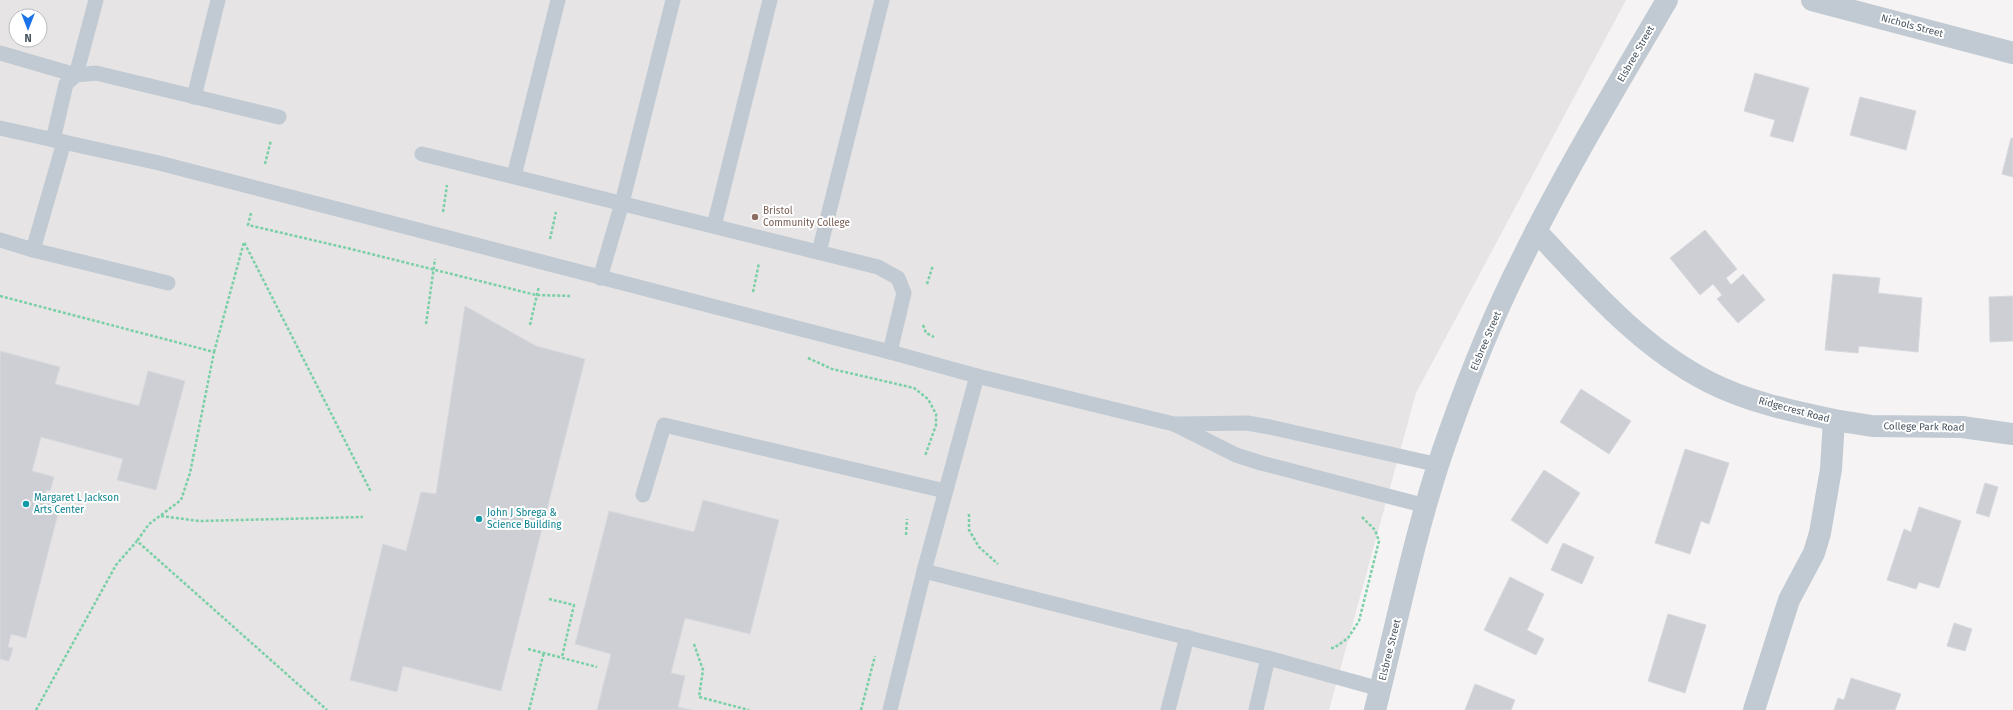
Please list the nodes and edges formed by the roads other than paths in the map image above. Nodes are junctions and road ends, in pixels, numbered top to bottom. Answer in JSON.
{"nodes":[{"id":1,"x":96,"y":0,"type":"edge"},
{"id":2,"x":218,"y":0,"type":"edge"},
{"id":3,"x":558,"y":0,"type":"edge"},
{"id":4,"x":673,"y":0,"type":"edge"},
{"id":5,"x":770,"y":0,"type":"edge"},
{"id":6,"x":882,"y":0,"type":"edge"},
{"id":7,"x":1667,"y":0,"type":"edge"},
{"id":8,"x":1812,"y":0,"type":"edge"},
{"id":9,"x":0,"y":53,"type":"edge"},
{"id":10,"x":2013,"y":53,"type":"edge"},
{"id":11,"x":76,"y":75,"type":"junction"},
{"id":12,"x":194,"y":97,"type":"junction"},
{"id":13,"x":279,"y":117,"type":"dead end"},
{"id":14,"x":0,"y":128,"type":"edge"},
{"id":15,"x":59,"y":141,"type":"junction"},
{"id":16,"x":422,"y":154,"type":"dead end"},
{"id":17,"x":514,"y":176,"type":"junction"},
{"id":18,"x":622,"y":203,"type":"junction"},
{"id":19,"x":714,"y":226,"type":"junction"},
{"id":20,"x":1536,"y":231,"type":"junction"},
{"id":21,"x":0,"y":240,"type":"edge"},
{"id":22,"x":33,"y":250,"type":"junction"},
{"id":23,"x":819,"y":252,"type":"junction"},
{"id":24,"x":600,"y":278,"type":"junction"},
{"id":25,"x":168,"y":283,"type":"dead end"},
{"id":26,"x":890,"y":352,"type":"junction"},
{"id":27,"x":977,"y":376,"type":"junction"},
{"id":28,"x":1834,"y":420,"type":"junction"},
{"id":29,"x":1174,"y":424,"type":"junction"},
{"id":30,"x":2013,"y":434,"type":"edge"},
{"id":31,"x":1439,"y":465,"type":"junction"},
{"id":32,"x":946,"y":491,"type":"junction"},
{"id":33,"x":643,"y":495,"type":"dead end"},
{"id":34,"x":1426,"y":506,"type":"junction"},
{"id":35,"x":924,"y":571,"type":"junction"},
{"id":36,"x":1187,"y":638,"type":"junction"},
{"id":37,"x":1268,"y":658,"type":"junction"},
{"id":38,"x":1380,"y":689,"type":"junction"},
{"id":39,"x":890,"y":710,"type":"edge"},
{"id":40,"x":1168,"y":710,"type":"edge"},
{"id":41,"x":1256,"y":710,"type":"edge"},
{"id":42,"x":1375,"y":710,"type":"edge"},
{"id":43,"x":1754,"y":710,"type":"edge"}],
"edges":[{"from":1,"to":11,"type":"lane"},
{"from":2,"to":12,"type":"lane"},
{"from":3,"to":17,"type":"lane"},
{"from":4,"to":18,"type":"lane"},
{"from":5,"to":19,"type":"lane"},
{"from":6,"to":23,"type":"lane"},
{"from":7,"to":20,"type":"street","name":"Elsbree Street"},
{"from":8,"to":10,"type":"street","name":"Nichols Street"},
{"from":9,"to":11,"type":"lane"},
{"from":11,"to":12,"type":"lane"},
{"from":11,"to":15,"type":"lane"},
{"from":12,"to":13,"type":"lane"},
{"from":14,"to":15,"type":"lane"},
{"from":15,"to":22,"type":"lane"},
{"from":15,"to":24,"type":"lane"},
{"from":16,"to":17,"type":"lane"},
{"from":17,"to":18,"type":"lane"},
{"from":18,"to":19,"type":"lane"},
{"from":18,"to":24,"type":"lane"},
{"from":19,"to":23,"type":"lane"},
{"from":20,"to":28,"type":"street","name":"Ridgecrest Road"},
{"from":20,"to":31,"type":"street","name":"Elsbree Street"},
{"from":21,"to":22,"type":"lane"},
{"from":22,"to":25,"type":"lane"},
{"from":23,"to":26,"type":"lane"},
{"from":24,"to":26,"type":"lane"},
{"from":26,"to":27,"type":"lane"},
{"from":27,"to":29,"type":"lane"},
{"from":27,"to":32,"type":"lane"},
{"from":28,"to":30,"type":"street","name":"College Park Road"},
{"from":28,"to":43,"type":"street","name":"Ridgecrest Road"},
{"from":29,"to":31,"type":"lane"},
{"from":29,"to":34,"type":"lane"},
{"from":31,"to":34,"type":"street","name":"Elsbree Street"},
{"from":32,"to":33,"type":"lane"},
{"from":32,"to":35,"type":"lane"},
{"from":34,"to":38,"type":"street","name":"Elsbree Street"},
{"from":35,"to":36,"type":"lane"},
{"from":35,"to":39,"type":"lane"},
{"from":36,"to":37,"type":"lane"},
{"from":36,"to":40,"type":"lane"},
{"from":37,"to":38,"type":"lane"},
{"from":37,"to":41,"type":"lane"},
{"from":38,"to":42,"type":"street","name":"Elsbree Street"}]}
